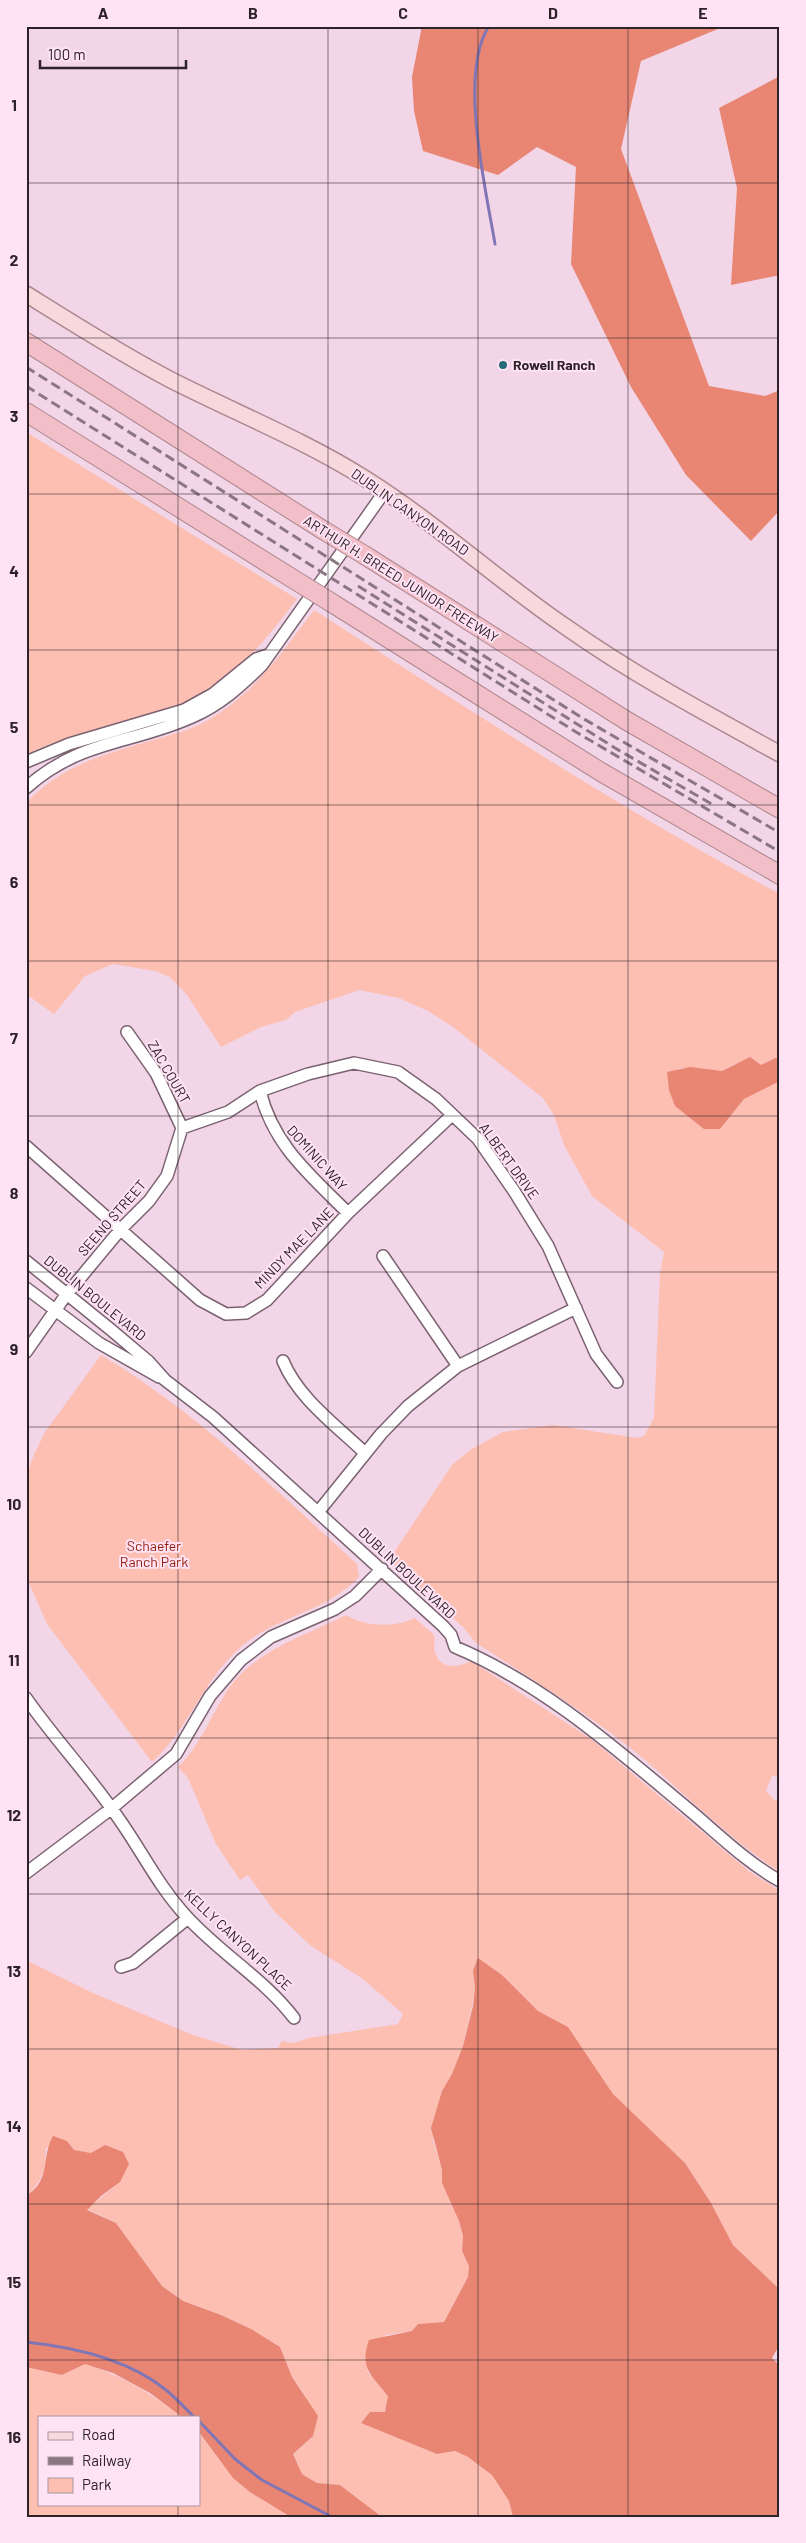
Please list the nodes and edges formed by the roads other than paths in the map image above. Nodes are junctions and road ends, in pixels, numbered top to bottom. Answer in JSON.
{"nodes":[{"id":1,"x":26,"y":294,"type":"edge"},
{"id":2,"x":26,"y":342,"type":"edge"},
{"id":3,"x":26,"y":412,"type":"edge"},
{"id":4,"x":384,"y":491,"type":"junction"},
{"id":5,"x":268,"y":655,"type":"junction"},
{"id":6,"x":780,"y":754,"type":"edge"},
{"id":7,"x":26,"y":762,"type":"edge"},
{"id":8,"x":26,"y":788,"type":"edge"},
{"id":9,"x":780,"y":810,"type":"edge"},
{"id":10,"x":780,"y":875,"type":"edge"},
{"id":11,"x":127,"y":1032,"type":"dead end"},
{"id":12,"x":260,"y":1091,"type":"junction"},
{"id":13,"x":452,"y":1115,"type":"junction"},
{"id":14,"x":182,"y":1128,"type":"junction"},
{"id":15,"x":26,"y":1146,"type":"edge"},
{"id":16,"x":348,"y":1214,"type":"junction"},
{"id":17,"x":120,"y":1230,"type":"junction"},
{"id":18,"x":383,"y":1256,"type":"dead end"},
{"id":19,"x":26,"y":1261,"type":"edge"},
{"id":20,"x":26,"y":1288,"type":"edge"},
{"id":21,"x":66,"y":1295,"type":"junction"},
{"id":22,"x":576,"y":1308,"type":"junction"},
{"id":23,"x":54,"y":1311,"type":"junction"},
{"id":24,"x":26,"y":1352,"type":"edge"},
{"id":25,"x":283,"y":1361,"type":"dead end"},
{"id":26,"x":458,"y":1366,"type":"junction"},
{"id":27,"x":165,"y":1380,"type":"junction"},
{"id":28,"x":617,"y":1382,"type":"dead end"},
{"id":29,"x":365,"y":1453,"type":"junction"},
{"id":30,"x":319,"y":1511,"type":"junction"},
{"id":31,"x":382,"y":1569,"type":"junction"},
{"id":32,"x":28,"y":1705,"type":"edge"},
{"id":33,"x":112,"y":1808,"type":"junction"},
{"id":34,"x":26,"y":1873,"type":"edge"},
{"id":35,"x":780,"y":1881,"type":"edge"},
{"id":36,"x":188,"y":1918,"type":"junction"},
{"id":37,"x":121,"y":1966,"type":"dead end"},
{"id":38,"x":294,"y":2018,"type":"dead end"}],
"edges":[{"from":1,"to":4,"type":"main road","name":"DUBLIN CANYON ROAD"},
{"from":2,"to":9,"type":"highway","name":"ARTHUR H. BREED JUNIOR FREEWAY","bridge":true},
{"from":3,"to":10,"type":"highway","bridge":true},
{"from":4,"to":5,"type":"street"},
{"from":4,"to":6,"type":"main road","name":"DUBLIN CANYON ROAD"},
{"from":5,"to":7,"type":"street"},
{"from":5,"to":8,"type":"street"},
{"from":11,"to":14,"type":"street","name":"ZAC COURT"},
{"from":12,"to":13,"type":"street","name":"ALBERT DRIVE"},
{"from":12,"to":14,"type":"street","name":"ALBERT DRIVE"},
{"from":12,"to":16,"type":"street","name":"DOMINIC WAY"},
{"from":13,"to":16,"type":"street","name":"MINDY MAE LANE"},
{"from":13,"to":22,"type":"street","name":"ALBERT DRIVE"},
{"from":14,"to":17,"type":"street","name":"SEENO STREET"},
{"from":15,"to":17,"type":"street","name":"MINDY MAE LANE"},
{"from":16,"to":17,"type":"street","name":"MINDY MAE LANE"},
{"from":17,"to":21,"type":"street","name":"SEENO STREET"},
{"from":18,"to":26,"type":"street"},
{"from":19,"to":21,"type":"street","name":"DUBLIN BOULEVARD"},
{"from":20,"to":23,"type":"street","name":"DUBLIN BOULEVARD"},
{"from":21,"to":23,"type":"street","name":"SEENO STREET"},
{"from":21,"to":27,"type":"street","name":"DUBLIN BOULEVARD"},
{"from":22,"to":26,"type":"street"},
{"from":22,"to":28,"type":"street","name":"ALBERT DRIVE"},
{"from":23,"to":24,"type":"street","name":"SEENO STREET"},
{"from":23,"to":27,"type":"street","name":"DUBLIN BOULEVARD"},
{"from":25,"to":29,"type":"street"},
{"from":26,"to":29,"type":"street"},
{"from":27,"to":30,"type":"street","name":"DUBLIN BOULEVARD"},
{"from":29,"to":30,"type":"street"},
{"from":30,"to":31,"type":"street","name":"DUBLIN BOULEVARD"},
{"from":31,"to":33,"type":"street"},
{"from":31,"to":35,"type":"street","name":"DUBLIN BOULEVARD"},
{"from":32,"to":33,"type":"street","name":"KELLY CANYON PLACE"},
{"from":33,"to":34,"type":"street"},
{"from":33,"to":36,"type":"street","name":"KELLY CANYON PLACE"},
{"from":36,"to":37,"type":"street"},
{"from":36,"to":38,"type":"street","name":"KELLY CANYON PLACE"}]}
